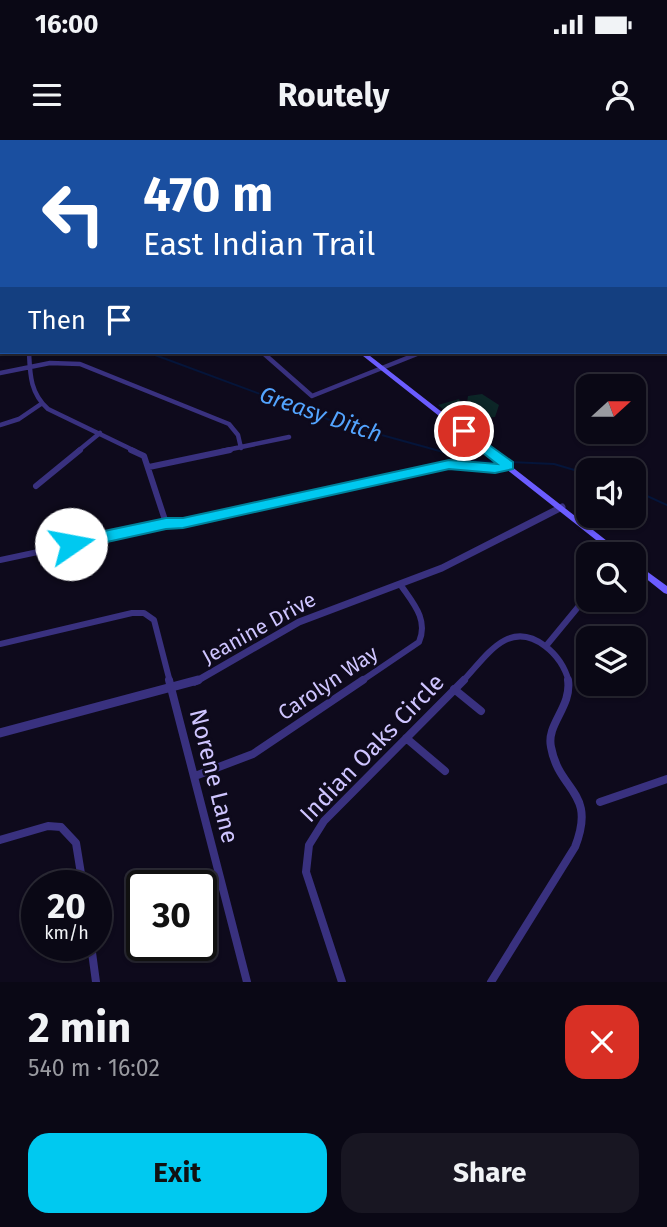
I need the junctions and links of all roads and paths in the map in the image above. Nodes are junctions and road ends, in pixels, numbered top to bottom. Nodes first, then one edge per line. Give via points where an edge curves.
1 (29, 354) edge
2 (264, 354) edge
3 (364, 354) edge
4 (417, 354) edge
5 (29, 368) junction
6 (382, 368) junction
7 (0, 373) edge
8 (41, 404) junction
9 (0, 425) edge
10 (100, 433) junction
11 (289, 438) dead end
12 (241, 448) junction
13 (508, 466) junction
14 (149, 467) junction
15 (36, 486) dead end
16 (562, 507) junction
17 (166, 523) junction
18 (604, 542) edge
19 (0, 560) edge
20 (646, 574) edge
21 (400, 584) junction
22 (667, 591) edge
23 (576, 610) edge
24 (0, 644) edge
25 (546, 646) junction
26 (172, 688) junction
27 (454, 689) junction
28 (481, 711) dead end
29 (0, 733) edge
30 (406, 738) junction
31 (445, 771) dead end
32 (195, 776) junction
33 (667, 779) edge
34 (600, 802) dead end
35 (0, 840) edge
36 (80, 870) edge
37 (93, 961) edge
38 (96, 982) edge
39 (247, 982) edge
40 (342, 982) edge
41 (491, 982) edge

1 - 5 street
2 - 6 street via 312,396
3 - 6 main road
4 - 6 street
5 - 7 street
5 - 8 street via 32,389
5 - 12 street via 63,362 91,367 229,424
6 - 13 main road
8 - 9 street
8 - 10 street
10 - 14 street via 140,452
10 - 15 street
11 - 12 street
12 - 14 street
13 - 16 main road
13 - 17 street via 449,465
14 - 17 street
16 - 18 main road
16 - 21 street, Jeanine Drive
17 - 19 street
20 - 22 main road
21 - 26 street, Jeanine Drive via 312,617 210,675
21 - 32 street, Carolyn Way via 423,621 419,642 253,754
23 - 25 street
24 - 26 street, Norene Lane via 140,612 148,614 154,620
25 - 27 street, Indian Oaks Circle via 523,635 507,637
25 - 41 street via 562,666 569,687 551,746 583,808 583,830
26 - 29 street, Jeanine Drive
26 - 32 street, Norene Lane
27 - 28 street
27 - 30 street, Indian Oaks Circle
30 - 31 street
30 - 40 street, Indian Oaks Circle via 324,821 306,854 306,872
32 - 39 street, Norene Lane
33 - 34 street
35 - 36 street via 48,826 61,827 76,843
37 - 38 street

